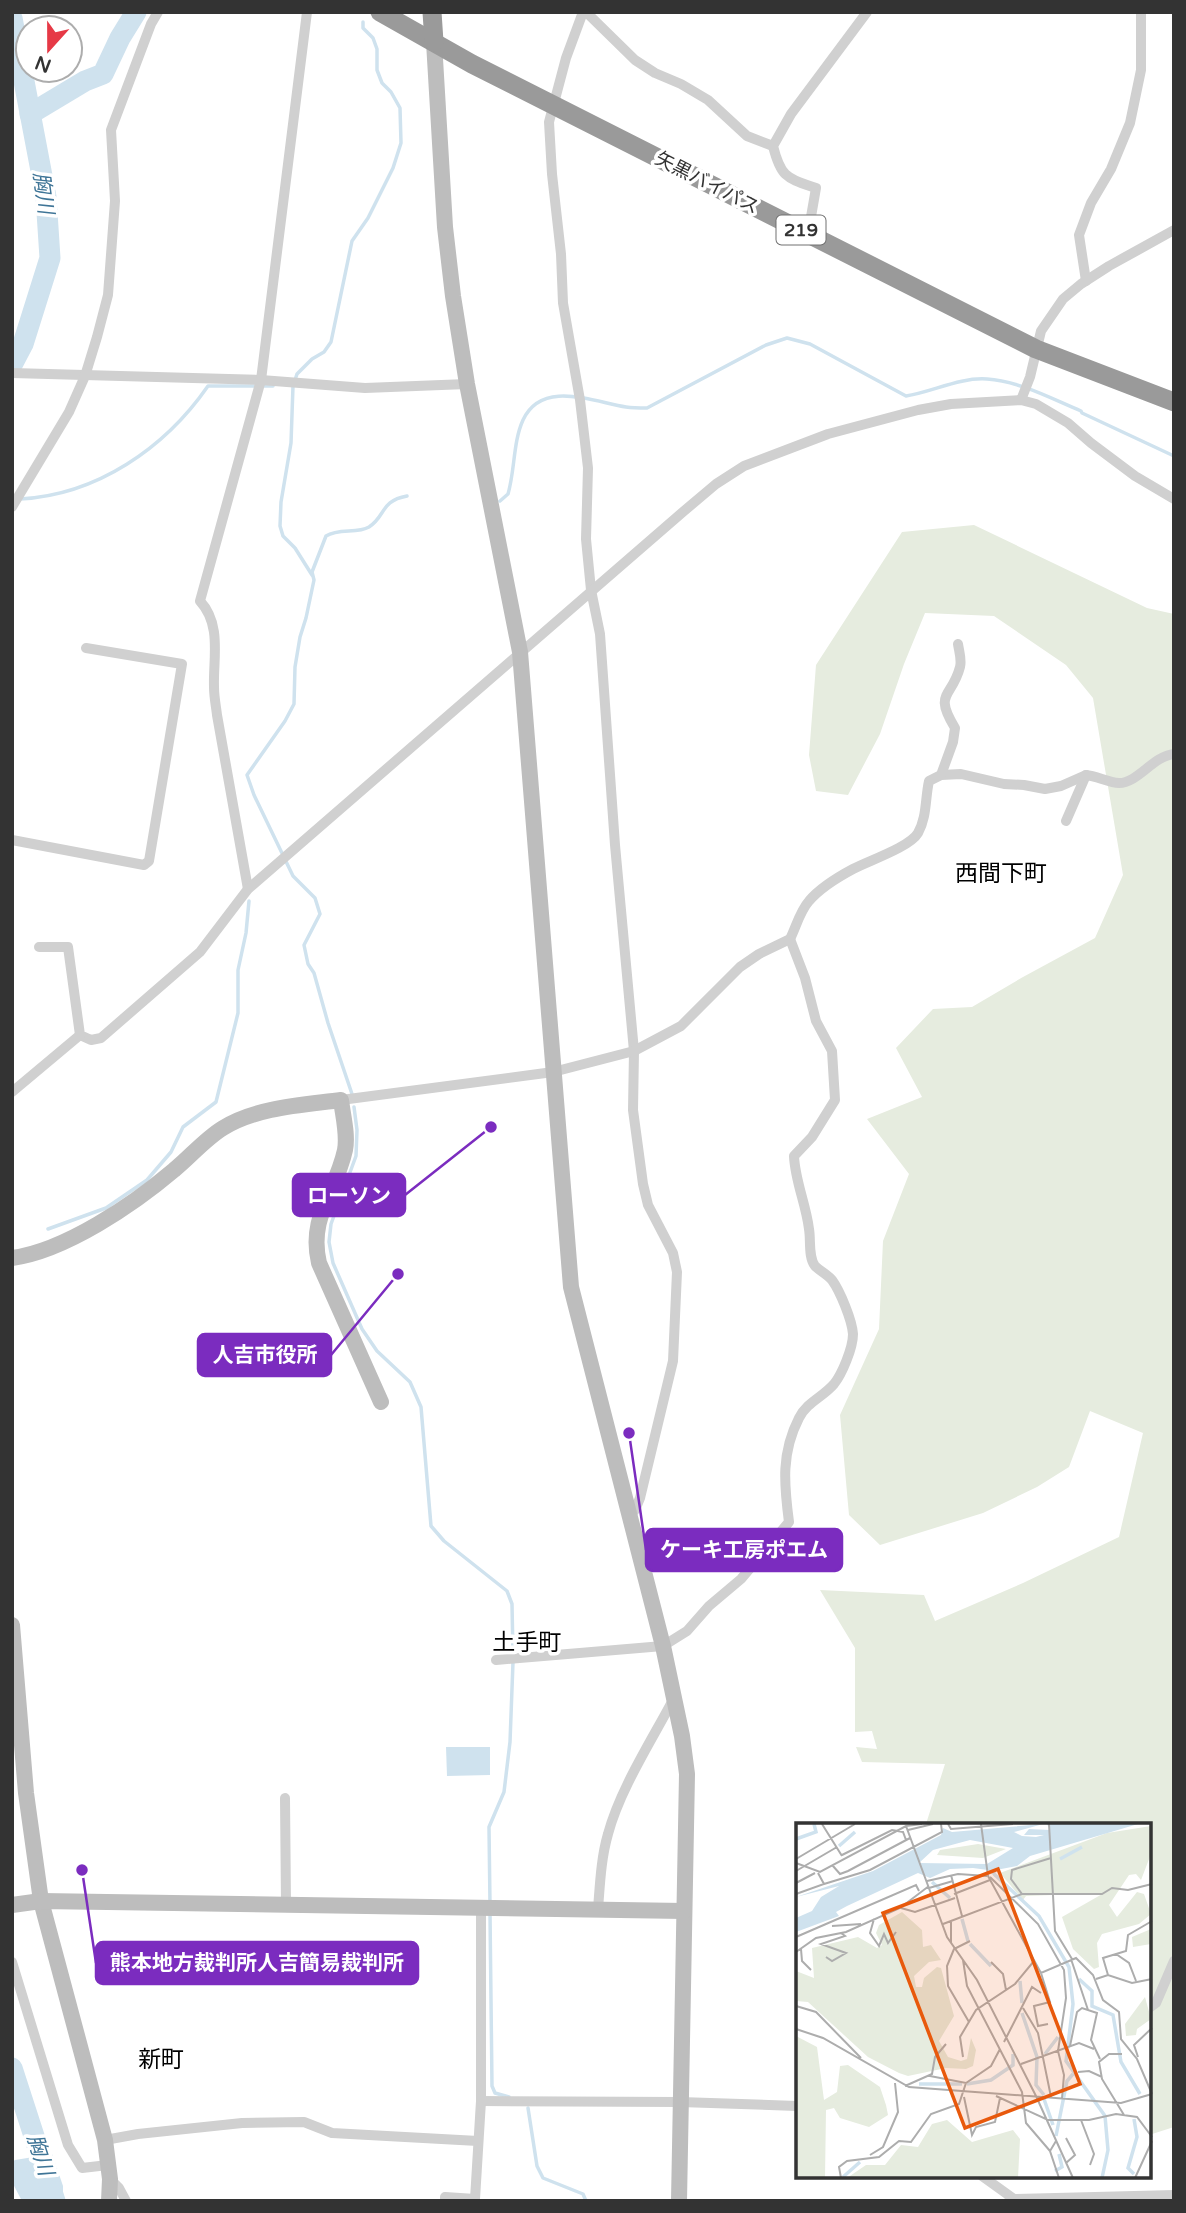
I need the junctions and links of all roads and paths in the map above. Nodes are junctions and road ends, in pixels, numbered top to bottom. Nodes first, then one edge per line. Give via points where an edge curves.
1 (158, 12) edge
2 (307, 12) edge
3 (380, 12) edge
4 (432, 12) edge
5 (584, 12) edge
6 (867, 12) edge
7 (1141, 12) edge
8 (435, 42) junction
9 (553, 105) junction
10 (773, 146) junction
11 (1174, 230) edge
12 (808, 234) junction
13 (1086, 281) junction
14 (1036, 349) junction
15 (12, 373) edge
16 (80, 376) junction
17 (261, 380) junction
18 (467, 384) junction
19 (1021, 400) junction
20 (1174, 402) edge
21 (1174, 499) edge
22 (12, 507) edge
23 (591, 590) junction
24 (958, 644) dead end
25 (86, 648) dead end
26 (520, 652) junction
27 (1174, 754) edge
28 (942, 775) junction
29 (1086, 775) junction
30 (1066, 821) dead end
31 (12, 840) edge
32 (248, 889) junction
33 (790, 939) junction
34 (39, 947) dead end
35 (80, 1035) junction
36 (634, 1051) junction
37 (553, 1072) junction
38 (12, 1092) edge
39 (341, 1100) junction
40 (12, 1258) edge
41 (381, 1402) dead end
42 (630, 1515) junction
43 (12, 1625) edge
44 (663, 1646) junction
45 (495, 1660) dead end
46 (675, 1698) junction
47 (285, 1798) dead end
48 (41, 1902) junction
49 (12, 1905) edge
50 (286, 1905) junction
51 (598, 1909) junction
52 (481, 1910) junction
53 (684, 1912) junction
54 (1174, 1961) edge
55 (12, 1962) edge
56 (1151, 2007) edge
57 (481, 2101) junction
58 (680, 2102) junction
59 (796, 2106) edge
60 (105, 2140) junction
61 (478, 2141) junction
62 (109, 2172) junction
63 (984, 2178) edge
64 (1174, 2195) edge
65 (1011, 2200) edge
66 (108, 2201) edge
67 (126, 2201) edge
68 (445, 2201) edge
69 (679, 2201) edge

1 - 16 street via 111,130 115,201 108,295
2 - 17 street
3 - 8 highway, 219
4 - 8 highway
5 - 9 street
5 - 10 street via 635,60 708,100 747,136
6 - 10 street via 791,114
7 - 13 street via 1141,70 1130,123 1079,235
8 - 9 highway, 矢黒バイパス / 219
8 - 18 street via 445,227
9 - 12 highway, 矢黒バイパス / 219
9 - 23 street via 549,122 563,303 588,468 586,539
10 - 12 street via 778,167 790,178 816,188
11 - 13 street
12 - 14 highway, 矢黒バイパス / 219
13 - 14 street via 1049,317
14 - 19 street
14 - 20 highway, 矢黒バイパス / 219
15 - 16 street
16 - 17 street
16 - 22 street via 63,422
17 - 18 street via 365,388
17 - 32 street via 200,601 213,624 217,715
18 - 26 street
19 - 21 street via 1068,423 1135,476
19 - 23 street via 918,410 828,434 744,466 716,484
23 - 26 street
23 - 36 street via 600,634
24 - 28 street via 961,665 944,710 955,728
25 - 31 street via 183,664 149,861 144,865
26 - 32 street
26 - 37 street
27 - 29 street via 1128,782
28 - 29 street via 961,774 1045,789
28 - 33 street via 929,781 927,808 917,835 821,890 808,901
29 - 30 street
32 - 35 street via 200,952 128,1015 101,1038
33 - 36 street via 740,967 681,1026
33 - 44 street via 816,1021 832,1051 835,1100 794,1156 794,1170 812,1258 839,1290 853,1333 850,1350 834,1384 800,1416 786,1449 789,1522 741,1579 687,1632
34 - 35 street via 68,947
35 - 38 street
36 - 37 street
36 - 42 street via 633,1110 643,1184 677,1272 673,1361 640,1498
37 - 39 street
37 - 42 street via 571,1287
39 - 40 street via 265,1112 222,1129 146,1194 114,1214 59,1244
39 - 41 street via 346,1149 318,1221 317,1251
42 - 44 street
43 - 48 street via 26,1793
44 - 45 street
44 - 46 street
46 - 51 street via 615,1810 602,1864
46 - 53 street via 687,1774
47 - 50 street
48 - 49 street
48 - 50 street
48 - 60 street
50 - 52 street
51 - 52 street
51 - 53 street
52 - 57 street
53 - 58 street
54 - 56 street
55 - 62 street via 68,2145 82,2168
57 - 58 street
57 - 61 street
58 - 59 street
58 - 69 street
60 - 61 street via 242,2123 304,2122 332,2133
60 - 62 street
61 - 68 street via 475,2199 445,2197
62 - 66 street
62 - 67 street
63 - 65 street
64 - 65 street

